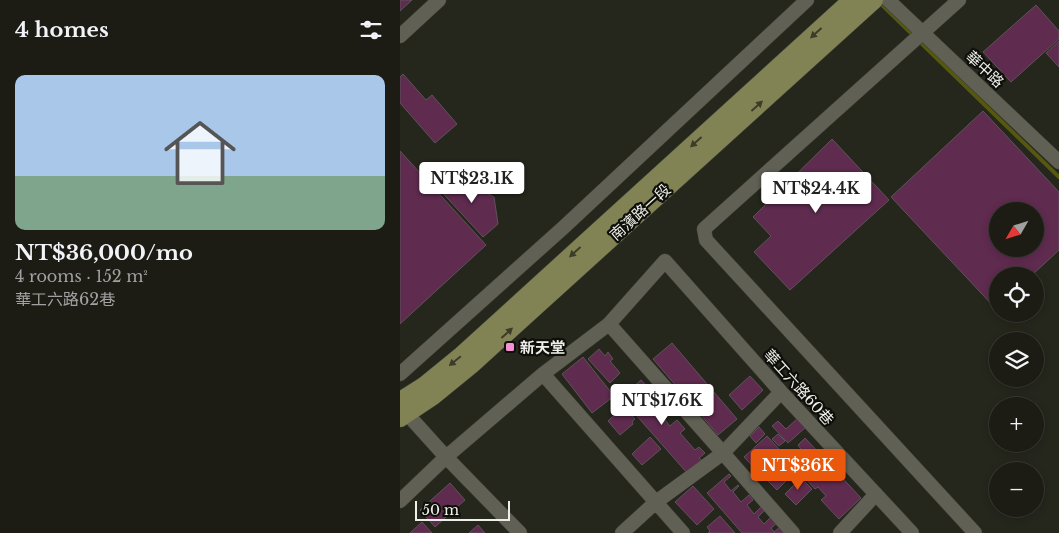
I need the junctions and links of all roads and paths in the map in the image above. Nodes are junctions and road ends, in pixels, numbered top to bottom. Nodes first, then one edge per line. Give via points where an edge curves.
1 (439, 0) edge
2 (807, 0) edge
3 (852, 0) edge
4 (874, 0) edge
5 (888, 0) edge
6 (958, 0) edge
7 (923, 33) junction
8 (400, 36) edge
9 (1059, 162) edge
10 (609, 324) junction
11 (400, 374) edge
12 (543, 374) junction
13 (781, 392) junction
14 (402, 410) edge
15 (724, 453) junction
16 (446, 457) junction
17 (876, 494) junction
18 (400, 501) edge
19 (656, 502) junction
20 (520, 533) edge
21 (622, 533) edge
22 (683, 533) edge
23 (793, 533) edge
24 (840, 533) edge
25 (912, 533) edge
26 (975, 533) edge

1 - 8 street
2 - 11 street via 564,227
3 -> 14 main road, 南濱路一段 via 424,386
14 -> 4 main road, 南濱路一段 via 433,396 471,365
5 - 7 street, 華中路
6 - 7 street
7 - 9 street, 華中路
7 - 26 street via 704,229 706,240
10 - 12 street
10 - 13 street, 華工六路60巷 via 665,261
10 - 15 street
12 - 16 street
12 - 19 street
13 - 15 street
13 - 17 street, 華工六路60巷
14 - 16 street
15 - 19 street
15 - 23 street
16 - 18 street
16 - 20 street
17 - 24 street
17 - 25 street, 華工六路60巷
19 - 21 street
19 - 22 street

